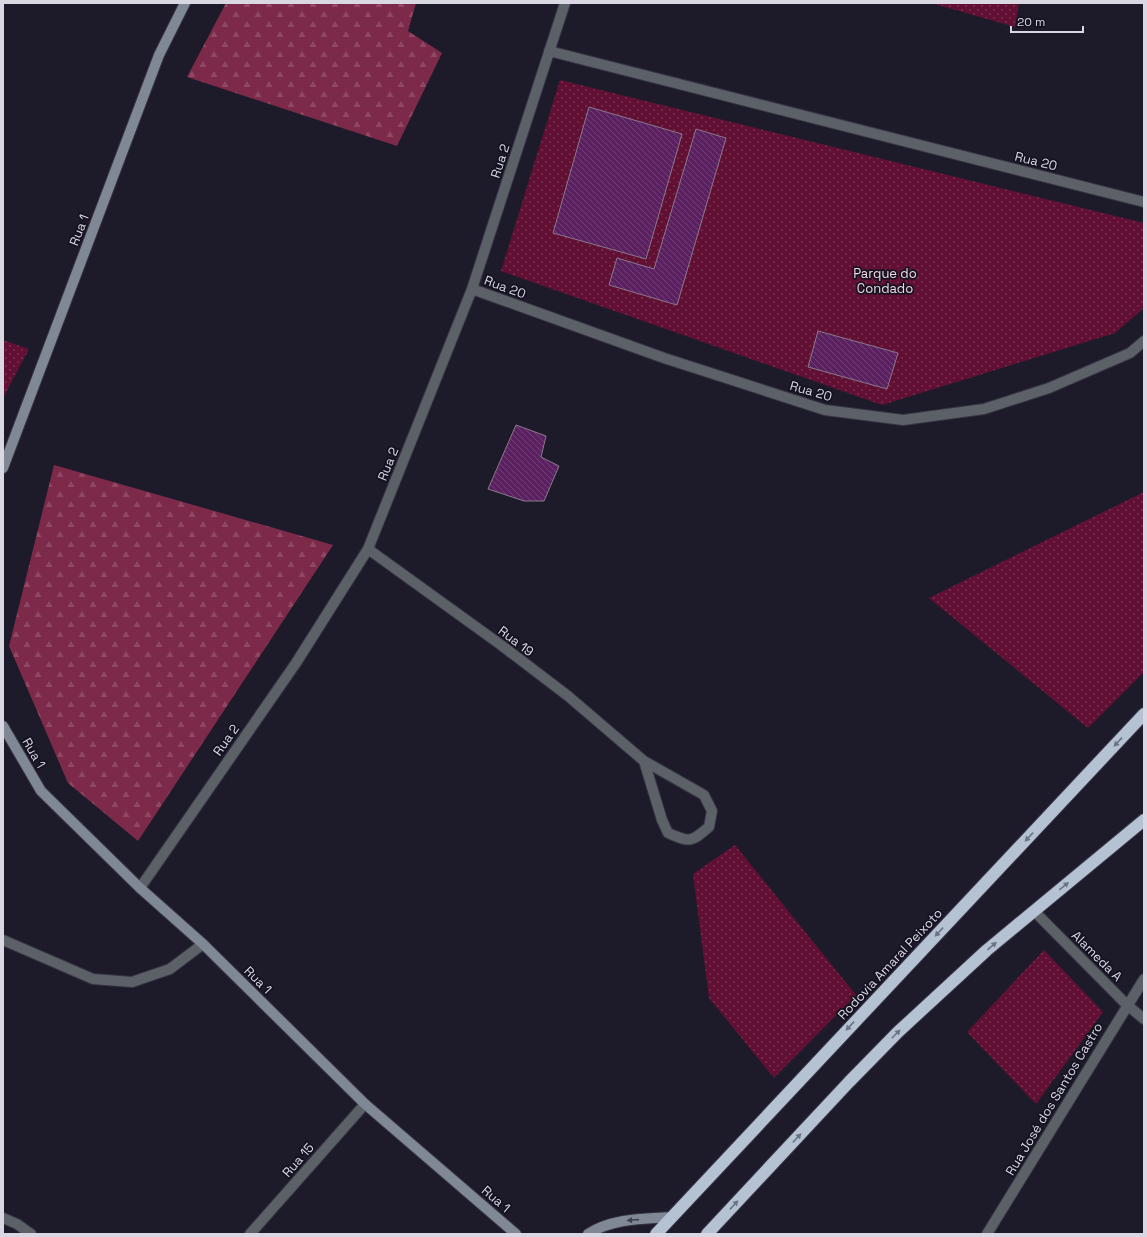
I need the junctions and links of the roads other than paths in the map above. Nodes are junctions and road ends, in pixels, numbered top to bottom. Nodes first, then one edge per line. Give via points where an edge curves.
1 (185, 3) edge
2 (565, 3) edge
3 (549, 51) junction
4 (1144, 202) edge
5 (472, 288) junction
6 (1144, 341) edge
7 (3, 468) edge
8 (368, 549) junction
9 (1144, 714) edge
10 (3, 726) edge
11 (644, 761) junction
12 (1144, 820) edge
13 (140, 888) junction
14 (1034, 911) junction
15 (3, 940) edge
16 (203, 944) junction
17 (1144, 979) edge
18 (1127, 1004) junction
19 (1144, 1019) edge
20 (365, 1104) junction
21 (3, 1218) edge
22 (672, 1218) junction
23 (31, 1234) edge
24 (250, 1234) edge
25 (516, 1234) edge
26 (588, 1234) edge
27 (656, 1234) edge
28 (708, 1234) edge
29 (987, 1234) edge

1 - 7 street, Rua 1 via 156,63
2 - 3 street, Rua 2
3 - 4 street, Rua 20
3 - 5 street, Rua 2
5 - 6 street, Rua 20 via 664,358 825,410 903,420 984,409 1049,388 1130,353
5 - 8 street, Rua 2
8 - 11 street, Rua 19 via 568,696
8 - 13 street, Rua 2 via 296,663
9 -> 22 highway, Rodovia Amaral Peixoto
10 - 13 street, Rua 1 via 41,791
11 - 11 street, Rua 19 via 704,795 712,811 709,827 695,839 684,840 668,834
14 -> 12 highway
13 - 16 street, Rua 1
14 - 18 street, Alameda A
28 -> 14 highway via 898,1032 952,981
15 - 16 street via 93,979 132,982 170,969
16 - 20 street, Rua 1
17 - 18 street, Rua José dos Santos Castro
18 - 19 street, Alameda A
18 - 29 street, Rua José dos Santos Castro
20 - 24 street, Rua 15
20 - 25 street, Rua 1
21 - 23 street
22 -> 26 street via 615,1222
22 - 27 highway, Rodovia Amaral Peixoto

